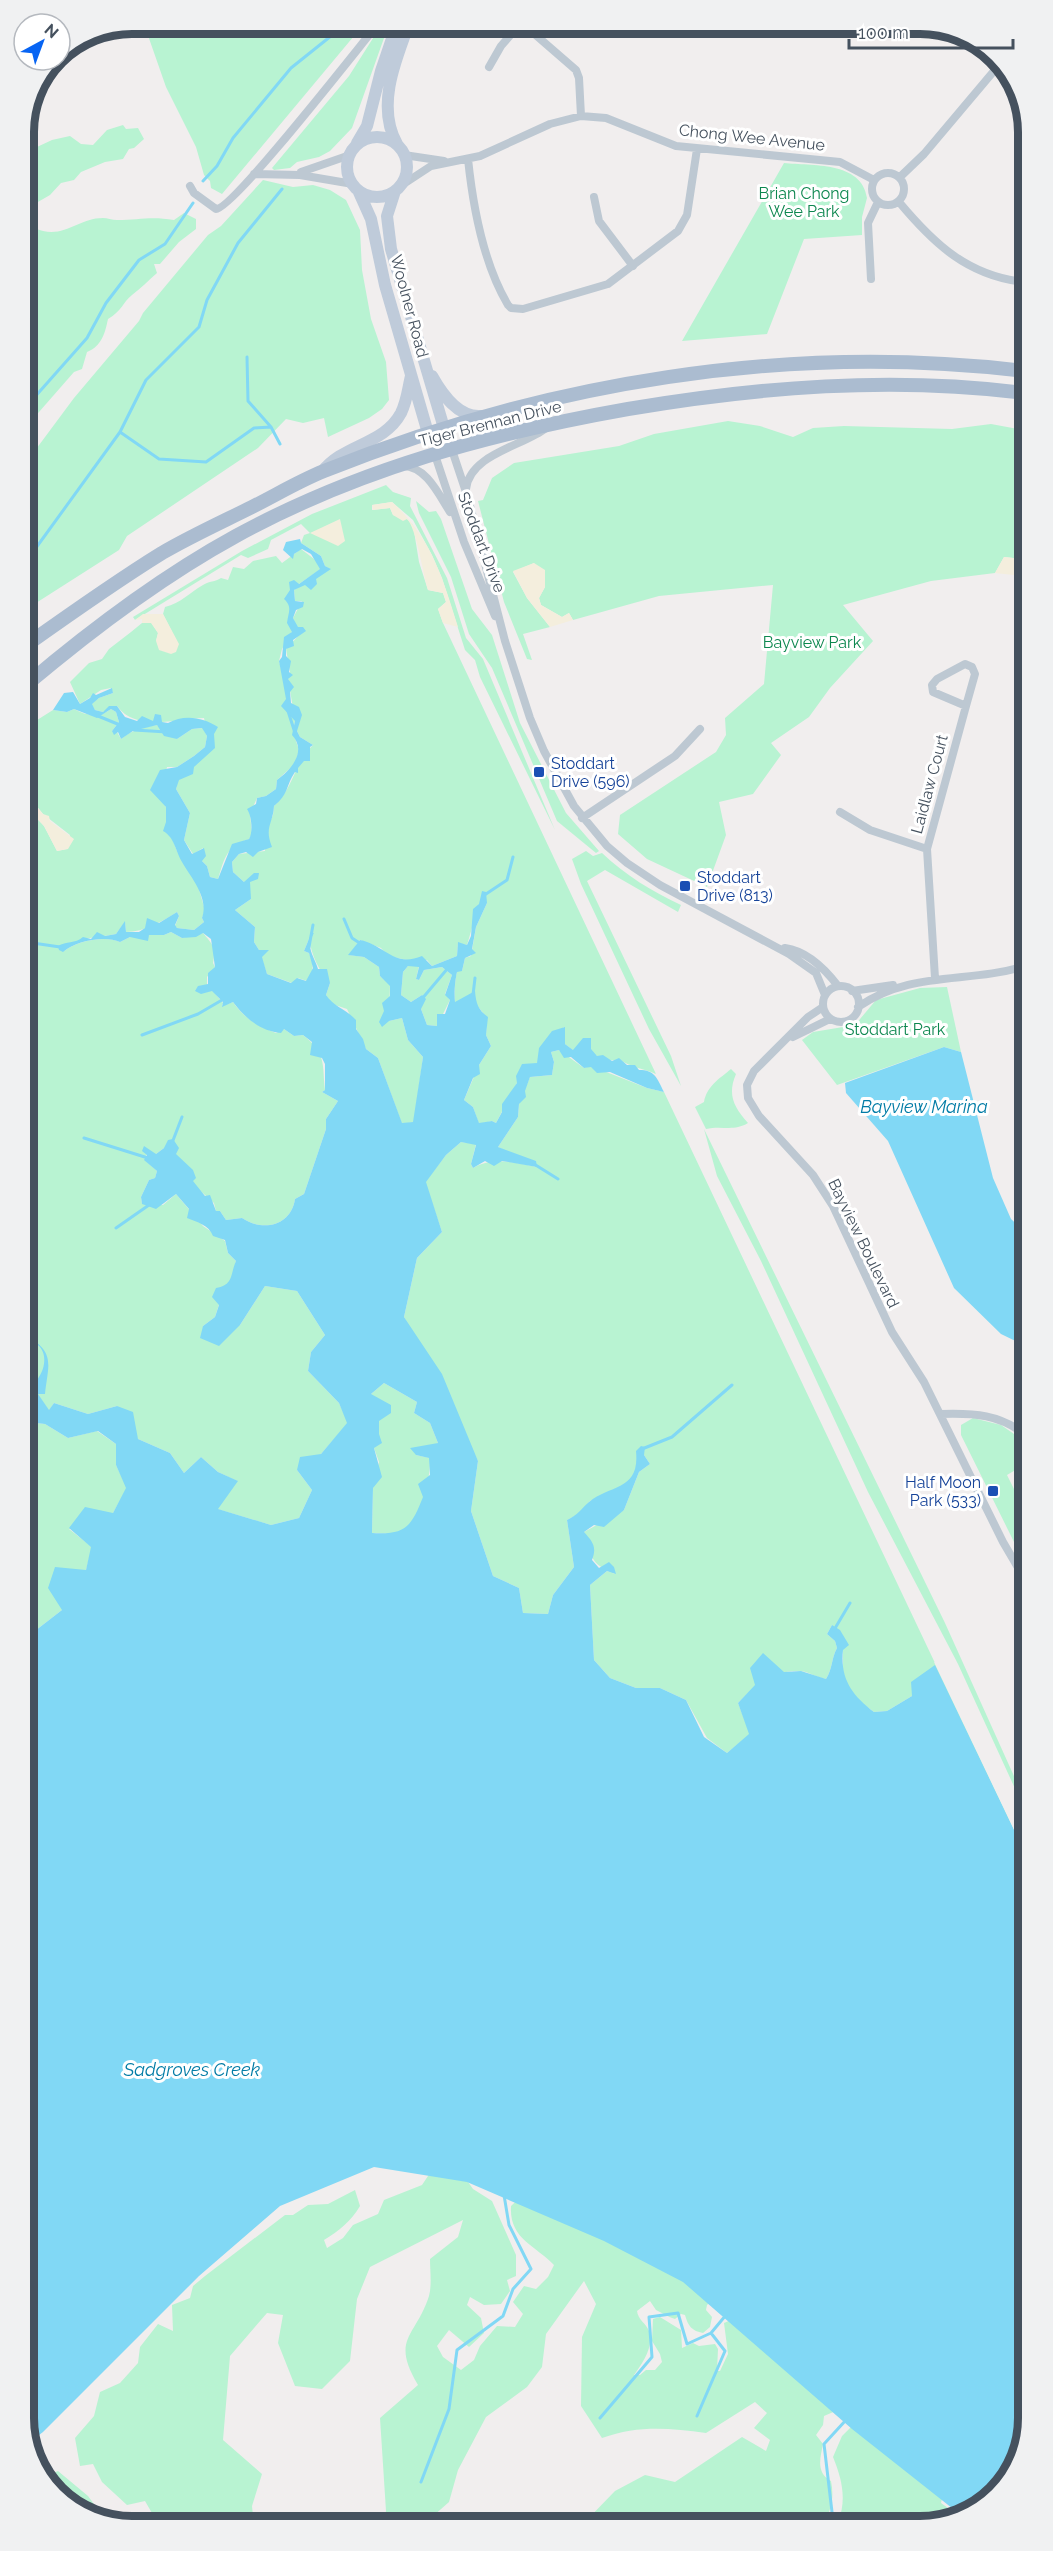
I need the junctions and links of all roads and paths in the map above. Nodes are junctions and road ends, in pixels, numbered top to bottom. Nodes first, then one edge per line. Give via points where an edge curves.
1 (369, 34) edge
2 (393, 34) edge
3 (405, 34) edge
4 (512, 34) edge
5 (534, 35) edge
6 (489, 67) dead end
7 (995, 70) edge
8 (581, 116) junction
9 (697, 149) junction
10 (352, 151) junction
11 (402, 151) junction
12 (468, 159) junction
13 (456, 161) junction
14 (254, 174) junction
15 (286, 174) junction
16 (900, 177) junction
17 (874, 180) junction
18 (190, 186) dead end
19 (355, 187) junction
20 (397, 189) junction
21 (594, 197) dead end
22 (878, 202) junction
23 (899, 202) junction
24 (633, 266) junction
25 (871, 279) dead end
26 (1018, 281) edge
27 (423, 363) junction
28 (1018, 371) edge
29 (412, 375) junction
30 (1018, 392) edge
31 (484, 416) junction
32 (554, 422) junction
33 (444, 428) junction
34 (428, 433) junction
35 (451, 447) junction
36 (434, 452) junction
37 (389, 469) junction
38 (322, 472) junction
39 (468, 498) junction
40 (457, 525) junction
41 (35, 640) edge
42 (505, 641) junction
43 (35, 678) edge
44 (966, 706) junction
45 (700, 729) dead end
46 (840, 812) dead end
47 (582, 818) junction
48 (927, 849) junction
49 (775, 947) junction
50 (1018, 968) edge
51 (935, 978) junction
52 (905, 985) junction
53 (838, 986) junction
54 (852, 991) junction
55 (825, 995) junction
56 (823, 1007) junction
57 (858, 1007) junction
58 (830, 1019) junction
59 (787, 1040) junction
60 (941, 1414) junction
61 (1018, 1430) edge
62 (1018, 1563) edge

1 - 14 street
2 - 10 main road via 367,126
3 - 11 main road via 388,102 389,126
4 - 6 street
5 - 8 street via 576,70
7 - 16 street
8 - 9 street, Chong Wee Avenue via 606,118 676,146
8 - 12 street, Chong Wee Avenue via 550,124 495,151
9 - 17 street, Chong Wee Avenue via 836,161
9 - 24 street via 685,222
10 - 11 main road via 361,141 375,137 388,139
10 - 15 street via 315,169
10 - 19 main road via 347,166
11 - 13 street, Chong Wee Avenue
11 - 20 main road via 407,169
12 - 13 street, Chong Wee Avenue
12 - 24 street via 475,213 504,298 512,308 523,309 599,288
13 - 20 street, Chong Wee Avenue via 426,168
14 - 15 street
14 - 18 street via 225,205 216,209
15 - 19 street via 321,177
16 - 17 street via 886,173
16 - 23 street via 904,188
17 - 22 street via 872,191
19 - 20 main road via 376,197
19 - 29 main road, Woolner Road via 369,216
20 - 27 main road, Woolner Road via 387,216 388,236
21 - 24 street via 599,221
22 - 23 street via 891,206
22 - 25 street via 868,223
23 - 26 street via 931,236 968,266 989,276
27 - 31 main road via 455,407 470,416
27 - 33 main road, Woolner Road
28 - 31 main road, Tiger Brennan Drive via 880,362 764,367 561,396
29 - 34 main road, Woolner Road
29 - 38 main road via 405,404 395,422 372,440 338,456
30 - 32 main road, Tiger Brennan Drive via 941,386 799,387 672,402
31 - 33 main road, Tiger Brennan Drive
32 - 35 main road, Tiger Brennan Drive
32 - 39 street via 477,469 467,483
33 - 34 main road, Tiger Brennan Drive
33 - 35 main road
34 - 36 main road
34 - 38 main road, Tiger Brennan Drive
35 - 36 main road, Tiger Brennan Drive
35 - 39 street, Stoddart Drive
36 - 37 main road, Tiger Brennan Drive
36 - 40 street, Stoddart Drive
37 - 40 street via 408,466 417,470
37 - 43 main road, Tiger Brennan Drive via 237,536 133,602
38 - 41 main road, Tiger Brennan Drive via 164,552
39 - 42 street, Stoddart Drive
40 - 42 street, Stoddart Drive
42 - 47 street, Stoddart Drive via 544,751
44 - 44 street, Laidlaw Court via 975,674 965,664 932,685 933,692 940,697
44 - 48 street, Laidlaw Court
45 - 47 street via 675,756
46 - 48 street via 870,830
47 - 49 street, Stoddart Drive via 607,846 642,874
48 - 51 street, Laidlaw Court
49 - 53 street, Stoddart Drive via 792,949 819,964
49 - 55 street, Stoddart Drive via 816,973
50 - 51 street
51 - 52 street
52 - 54 street
52 - 57 street via 888,989
53 - 54 street
53 - 55 street
54 - 57 street
55 - 56 street
56 - 58 street
56 - 59 street, Bayview Boulevard
57 - 58 street via 844,1022
58 - 59 street, Bayview Boulevard
59 - 60 street, Bayview Boulevard via 750,1076 747,1091 751,1104 823,1190 891,1332
60 - 61 street via 986,1415
60 - 62 street, Bayview Boulevard

